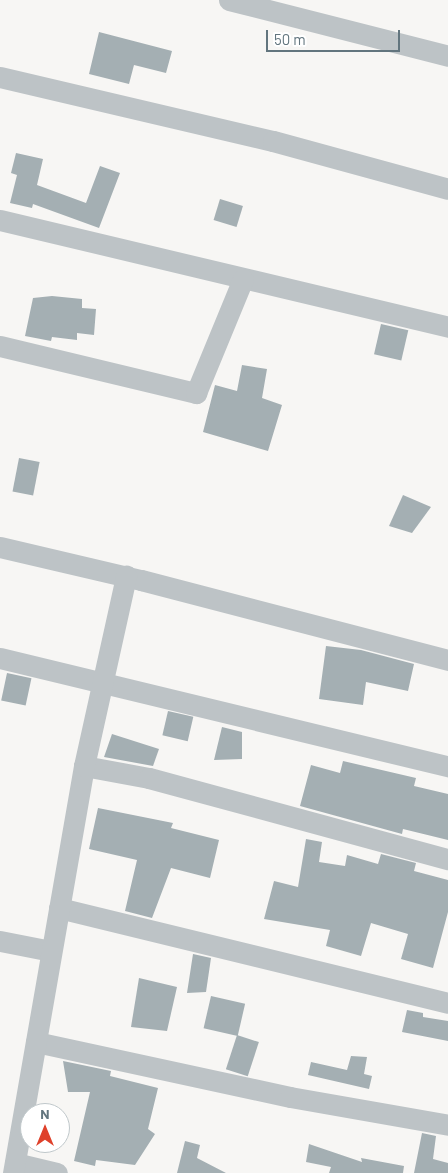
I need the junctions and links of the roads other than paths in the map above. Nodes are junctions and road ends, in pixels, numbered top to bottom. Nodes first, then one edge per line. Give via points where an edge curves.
1 (229, 0) edge
2 (448, 56) edge
3 (0, 77) edge
4 (448, 189) edge
5 (0, 220) edge
6 (243, 280) junction
7 (448, 326) edge
8 (0, 346) edge
9 (0, 547) edge
10 (126, 576) junction
11 (0, 658) edge
12 (448, 660) edge
13 (103, 685) junction
14 (84, 766) junction
15 (448, 766) edge
16 (448, 859) edge
17 (59, 908) junction
18 (0, 941) edge
19 (51, 951) junction
20 (448, 1003) edge
21 (36, 1042) junction
22 (448, 1125) edge
23 (14, 1168) edge
24 (57, 1173) edge

1 - 2 street
3 - 4 street via 273,141
5 - 6 street
6 - 7 street
6 - 8 street via 196,393
9 - 10 street
10 - 12 street
10 - 13 street
11 - 13 street
13 - 14 street
13 - 15 street
14 - 16 street via 149,778
14 - 17 street
17 - 19 street
17 - 20 street
18 - 19 street
19 - 21 street
21 - 22 street via 290,1097
21 - 23 street
23 - 24 street

